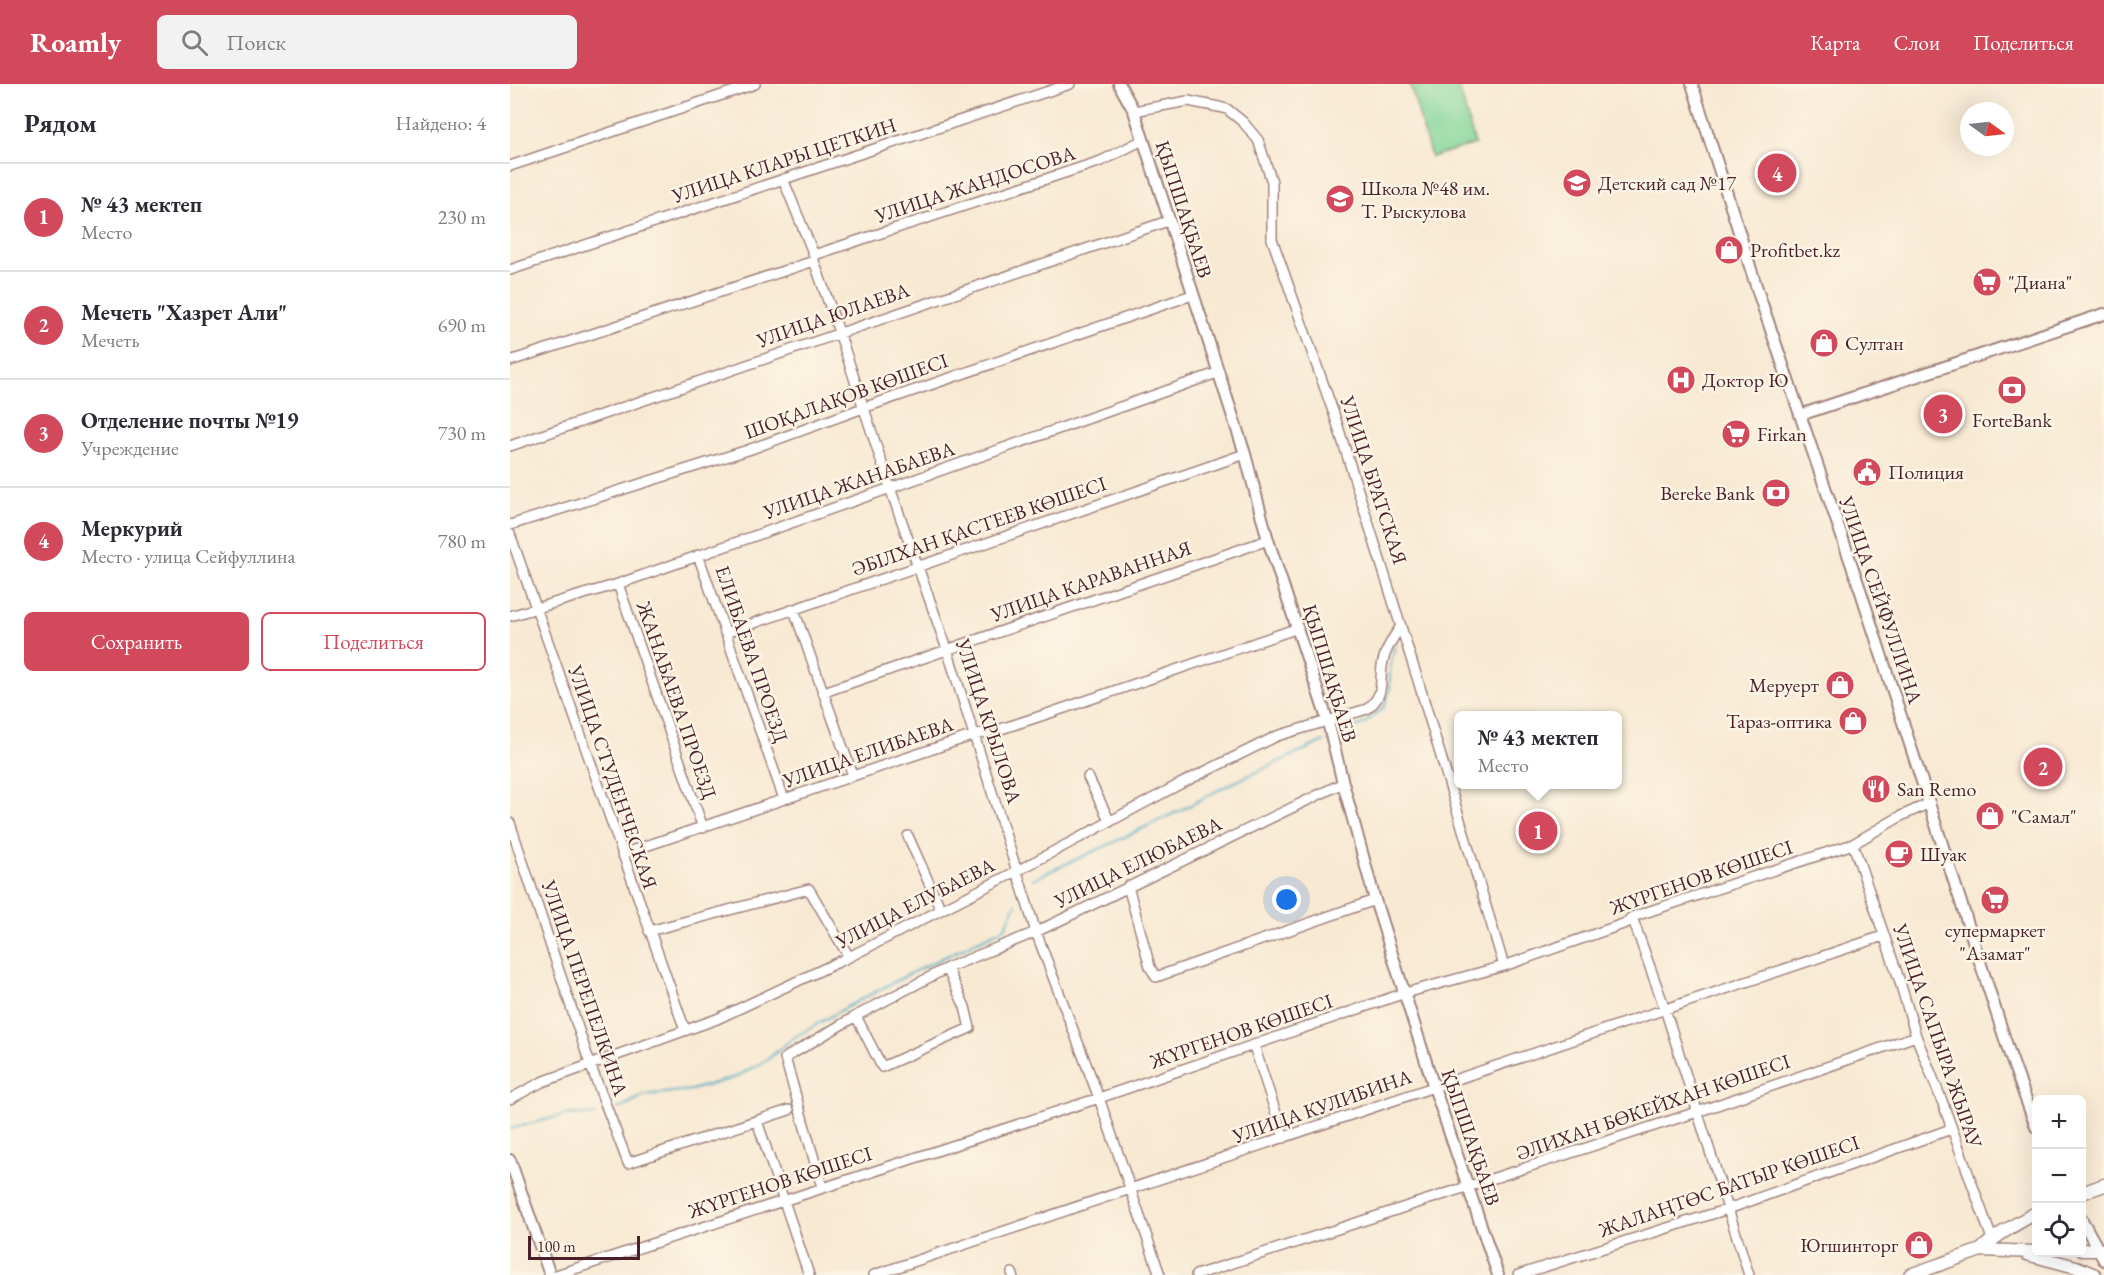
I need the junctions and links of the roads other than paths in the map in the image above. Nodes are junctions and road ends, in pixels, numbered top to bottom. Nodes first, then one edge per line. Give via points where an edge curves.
1 (755, 84) edge
2 (1070, 84) edge
3 (1119, 84) edge
4 (1692, 84) edge
5 (1134, 111) junction
6 (1143, 140) junction
7 (510, 166) edge
8 (783, 179) junction
9 (1168, 221) junction
10 (814, 258) junction
11 (510, 270) edge
12 (1192, 295) junction
13 (2104, 314) edge
14 (839, 332) junction
15 (510, 361) edge
16 (1217, 373) junction
17 (863, 408) junction
18 (1800, 415) junction
19 (510, 446) edge
20 (1245, 454) junction
21 (890, 488) junction
22 (510, 525) edge
23 (510, 534) edge
24 (1268, 540) junction
25 (698, 555) junction
26 (919, 566) junction
27 (618, 584) junction
28 (535, 608) junction
29 (794, 610) junction
30 (510, 616) edge
31 (1401, 626) junction
32 (1298, 628) junction
33 (725, 633) junction
34 (947, 649) junction
35 (824, 692) junction
36 (1329, 722) junction
37 (974, 735) junction
38 (853, 776) junction
39 (1088, 777) dead end
40 (1343, 783) junction
41 (784, 799) junction
42 (1930, 803) junction
43 (1110, 822) junction
44 (510, 823) edge
45 (703, 828) junction
46 (908, 836) dead end
47 (1853, 844) junction
48 (622, 854) junction
49 (1017, 871) junction
50 (1128, 886) junction
51 (1375, 900) junction
52 (941, 910) junction
53 (1632, 917) junction
54 (649, 932) junction
55 (1036, 932) junction
56 (1883, 936) junction
57 (849, 957) junction
58 (1504, 966) junction
59 (947, 968) junction
60 (1405, 993) junction
61 (1665, 1009) junction
62 (856, 1016) junction
63 (685, 1030) junction
64 (1916, 1036) junction
65 (1254, 1046) junction
66 (590, 1064) junction
67 (1434, 1087) junction
68 (1099, 1098) junction
69 (510, 1099) edge
70 (789, 1110) dead end
71 (1697, 1112) junction
72 (2032, 1114) edge
73 (757, 1121) junction
74 (1951, 1129) junction
75 (1284, 1138) junction
76 (510, 1160) edge
77 (2104, 1185) edge
78 (822, 1187) junction
79 (1468, 1188) junction
80 (1130, 1190) junction
81 (2086, 1192) edge
82 (785, 1199) junction
83 (1728, 1209) junction
84 (2032, 1216) edge
85 (2086, 1227) edge
86 (1992, 1239) junction
87 (1982, 1250) junction
88 (2086, 1251) edge
89 (2032, 1252) edge
90 (2020, 1253) junction
91 (2102, 1253) edge
92 (550, 1275) edge
93 (556, 1275) edge
94 (809, 1275) edge
95 (874, 1275) edge
96 (1160, 1275) edge
97 (1196, 1275) edge
98 (1498, 1275) edge
99 (1518, 1275) edge
100 (1749, 1275) edge
101 (1910, 1275) edge
102 (2095, 1275) edge

1 - 7 street
2 - 8 street, УЛИЦА КЛАРЫ ЦЕТКИН
3 - 5 street, ҚЫПШАҚБАЕВ
4 - 18 street, УЛИЦА СЕЙФУЛЛИНА
5 - 6 street, ҚЫПШАҚБАЕВ
5 - 31 street, УЛИЦА БРАТСКАЯ via 1188,101 1219,107 1243,122 1258,140 1272,182 1272,239 1335,417
6 - 9 street, ҚЫПШАҚБАЕВ
6 - 10 street, УЛИЦА ЖАНДОСОВА via 1101,161
8 - 10 street, УЛИЦА КРЫЛОВА
8 - 11 street, УЛИЦА КЛАРЫ ЦЕТКИН
9 - 12 street, ҚЫПШАҚБАЕВ
9 - 14 street, УЛИЦА ЮЛАЕВА
10 - 14 street, УЛИЦА КРЫЛОВА
10 - 15 street, УЛИЦА ЖАНДОСОВА
12 - 16 street, ҚЫПШАҚБАЕВ
12 - 17 street, ШОҚАЛАҚОВ КӨШЕСІ
13 - 18 street
14 - 17 street, УЛИЦА КРЫЛОВА
14 - 19 street, УЛИЦА ЮЛАЕВА
16 - 20 street, ҚЫПШАҚБАЕВ
16 - 21 street, УЛИЦА ЖАНАБАЕВА
17 - 21 street, УЛИЦА КРЫЛОВА
17 - 22 street, ШОҚАЛАҚОВ КӨШЕСІ via 748,450
18 - 42 street, УЛИЦА СЕЙФУЛЛИНА
20 - 24 street, ҚЫПШАҚБАЕВ
20 - 26 street, ӘБІЛХАН ҚАСТЕЕВ КӨШЕСІ
21 - 25 street, УЛИЦА ЖАНАБАЕВА
21 - 26 street, УЛИЦА КРЫЛОВА
23 - 28 street, УЛИЦА СТУДЕНЧЕСКАЯ
24 - 32 street, ҚЫПШАҚБАЕВ
24 - 34 street, УЛИЦА КАРАВАННАЯ
25 - 27 street, УЛИЦА ЖАНАБАЕВА
25 - 33 street, ЕЛИБАЕВА ПРОЕЗД
26 - 29 street, ӘБІЛХАН ҚАСТЕЕВ КӨШЕСІ
26 - 34 street, УЛИЦА КРЫЛОВА
27 - 28 street, УЛИЦА ЖАНАБАЕВА
27 - 45 street, ЖАНАБАЕВА ПРОЕЗД
28 - 30 street, УЛИЦА ЖАНАБАЕВА
28 - 48 street, УЛИЦА СТУДЕНЧЕСКАЯ
29 - 33 street, ӘБІЛХАН ҚАСТЕЕВ КӨШЕСІ
29 - 35 street
31 - 36 street, УЛИЦА ЕЛУБАЕВА via 1383,661 1377,701 1367,709
31 - 58 street, УЛИЦА БРАТСКАЯ
32 - 36 street, ҚЫПШАҚБАЕВ
32 - 37 street, УЛИЦА ЕЛИБАЕВА
33 - 41 street, ЕЛИБАЕВА ПРОЕЗД
34 - 35 street, УЛИЦА КАРАВАННАЯ
34 - 37 street, УЛИЦА КРЫЛОВА
35 - 38 street
36 - 40 street, ҚЫПШАҚБАЕВ
36 - 43 street, УЛИЦА ЕЛУБАЕВА via 1277,736
37 - 38 street, УЛИЦА ЕЛИБАЕВА
37 - 49 street, УЛИЦА КРЫЛОВА
38 - 41 street, УЛИЦА ЕЛИБАЕВА
39 - 43 street
40 - 50 street, УЛИЦА ЕЛЮБАЕВА
40 - 51 street, ҚЫПШАҚБАЕВ
41 - 45 street, УЛИЦА ЕЛИБАЕВА
42 - 47 street, ЖҮРГЕНОВ КӨШЕСІ
42 - 72 street, УЛИЦА СЕЙФУЛЛИНА
43 - 49 street, УЛИЦА ЕЛУБАЕВА
44 - 66 street, УЛИЦА ПЕРЕПЕЛКИНА
45 - 48 street, УЛИЦА ЕЛИБАЕВА
46 - 52 street
47 - 53 street, ЖҮРГЕНОВ КӨШЕСІ
47 - 56 street, УЛИЦА САПЫРА ЖЫРАУ
48 - 54 street, УЛИЦА СТУДЕНЧЕСКАЯ
49 - 52 street, УЛИЦА ЕЛУБАЕВА
49 - 55 street, УЛИЦА КРЫЛОВА
50 - 51 street via 1156,977
50 - 55 street, УЛИЦА ЕЛЮБАЕВА
51 - 60 street, ҚЫПШАҚБАЕВ
52 - 57 street, УЛИЦА ЕЛУБАЕВА
53 - 58 street, ЖҮРГЕНОВ КӨШЕСІ via 1626,923
53 - 61 street
54 - 57 street via 809,890
54 - 63 street, УЛИЦА СТУДЕНЧЕСКАЯ
55 - 59 street, УЛИЦА ЕЛЮБАЕВА
55 - 68 street, УЛИЦА КРЫЛОВА
56 - 61 street, УЛИЦА КУЛИБИНА
56 - 64 street, УЛИЦА САПЫРА ЖЫРАУ
57 - 63 street, УЛИЦА ЕЛУБАЕВА
58 - 60 street, ЖҮРГЕНОВ КӨШЕСІ
59 - 62 street, УЛИЦА ЕЛЮБАЕВА
59 - 62 street via 970,1028 882,1067
60 - 65 street, ЖҮРГЕНОВ КӨШЕСІ
60 - 67 street, ҚЫПШАҚБАЕВ
61 - 67 street, УЛИЦА КУЛИБИНА
61 - 71 street
62 - 78 street, УЛИЦА ЕЛЮБАЕВА via 785,1058
63 - 66 street, УЛИЦА ЕЛУБАЕВА
64 - 71 street, ӘЛИХАН БӨКЕЙХАН КӨШЕСІ
64 - 74 street, УЛИЦА САПЫРА ЖЫРАУ
65 - 68 street, ЖҮРГЕНОВ КӨШЕСІ
65 - 75 street
66 - 69 street, УЛИЦА ЕЛУБАЕВА
66 - 73 street, УЛИЦА ПЕРЕПЕЛКИНА via 628,1163
67 - 75 street, УЛИЦА КУЛИБИНА
67 - 79 street, ҚЫПШАҚБАЕВ
68 - 78 street, ЖҮРГЕНОВ КӨШЕСІ
68 - 80 street, УЛИЦА КРЫЛОВА
70 - 73 street
71 - 79 street, ӘЛИХАН БӨКЕЙХАН КӨШЕСІ
71 - 83 street
73 - 82 street
74 - 83 street, ЖАЛАҢТӨС БАТЫР КӨШЕСІ
74 - 86 street, УЛИЦА САПЫРА ЖЫРАУ
75 - 80 street, УЛИЦА КУЛИБИНА
76 - 92 street
77 - 81 main road
78 - 82 street, ЖҮРГЕНОВ КӨШЕСІ
79 - 97 street, ӘЛИХАН БӨКЕЙХАН КӨШЕСІ
79 - 98 street, ҚЫПШАҚБАЕВ
80 - 95 street, УЛИЦА КУЛИБИНА
80 - 96 street, УЛИЦА КРЫЛОВА
82 - 93 street, ЖҮРГЕНОВ КӨШЕСІ
82 - 94 street
83 - 99 street, ЖАЛАҢТӨС БАТЫР КӨШЕСІ
83 - 100 street
84 - 86 main road
85 - 91 street
86 - 87 main road
87 - 90 main road
87 - 101 main road
88 - 91 main road
89 - 90 main road
90 - 102 main road

